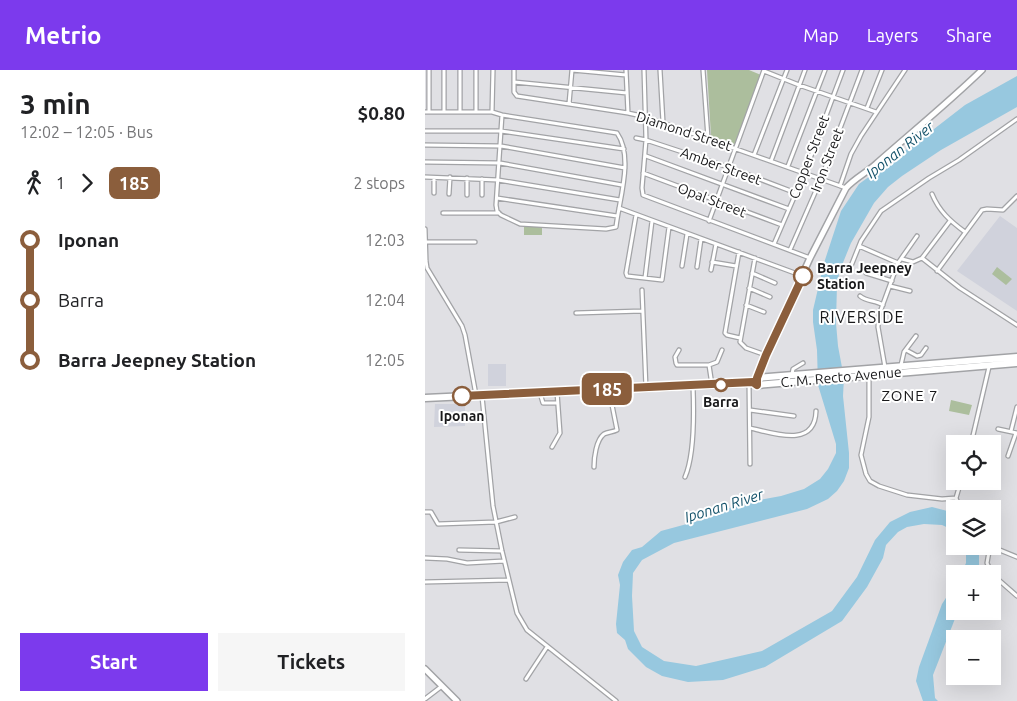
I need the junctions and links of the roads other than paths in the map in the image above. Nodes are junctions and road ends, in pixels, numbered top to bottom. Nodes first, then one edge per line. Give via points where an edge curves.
1 (429, 70) edge
2 (444, 70) edge
3 (460, 70) edge
4 (476, 70) edge
5 (493, 70) edge
6 (514, 70) edge
7 (572, 70) edge
8 (626, 70) edge
9 (644, 70) edge
10 (660, 70) edge
11 (703, 70) edge
12 (763, 70) edge
13 (787, 70) edge
14 (805, 70) edge
15 (825, 70) edge
16 (843, 70) edge
17 (862, 70) edge
18 (881, 70) edge
19 (905, 70) edge
20 (982, 70) edge
21 (626, 75) junction
22 (783, 79) junction
23 (514, 82) junction
24 (799, 85) junction
25 (571, 88) junction
26 (817, 92) junction
27 (627, 93) junction
28 (831, 96) junction
29 (849, 103) junction
30 (569, 104) junction
31 (867, 108) junction
32 (445, 111) junction
33 (460, 111) junction
34 (476, 111) junction
35 (427, 112) edge
36 (492, 112) junction
37 (876, 112) junction
38 (628, 113) junction
39 (502, 115) junction
40 (646, 117) junction
41 (1017, 119) edge
42 (663, 122) junction
43 (425, 131) edge
44 (501, 131) junction
45 (636, 138) dead end
46 (707, 138) junction
47 (646, 140) junction
48 (425, 145) edge
49 (501, 146) junction
50 (735, 148) junction
51 (624, 149) junction
52 (754, 155) junction
53 (645, 156) junction
54 (771, 161) junction
55 (425, 162) edge
56 (500, 163) junction
57 (788, 166) junction
58 (728, 167) junction
59 (625, 168) junction
60 (805, 172) junction
61 (643, 173) junction
62 (425, 177) edge
63 (450, 177) junction
64 (434, 178) junction
65 (467, 178) junction
66 (482, 179) junction
67 (821, 179) junction
68 (498, 180) junction
69 (721, 184) junction
70 (622, 185) junction
71 (843, 187) junction
72 (434, 193) dead end
73 (796, 193) junction
74 (449, 194) dead end
75 (932, 194) dead end
76 (467, 195) dead end
77 (482, 196) dead end
78 (1017, 196) edge
79 (497, 198) junction
80 (620, 200) junction
81 (715, 201) junction
82 (619, 208) junction
83 (789, 209) junction
84 (443, 213) dead end
85 (499, 214) junction
86 (636, 215) junction
87 (617, 216) junction
88 (652, 221) junction
89 (709, 221) junction
90 (950, 221) junction
91 (782, 225) junction
92 (669, 227) junction
93 (425, 229) edge
94 (965, 232) junction
95 (687, 234) junction
96 (425, 236) edge
97 (917, 236) dead end
98 (701, 239) junction
99 (427, 242) junction
100 (475, 242) dead end
101 (715, 244) junction
102 (774, 244) junction
103 (859, 246) junction
104 (790, 250) junction
105 (739, 252) junction
106 (755, 258) junction
107 (810, 258) junction
108 (921, 258) junction
109 (902, 259) junction
110 (712, 262) junction
111 (898, 263) junction
112 (682, 266) dead end
113 (736, 266) junction
114 (851, 266) dead end
115 (697, 267) dead end
116 (711, 270) dead end
117 (937, 271) junction
118 (752, 273) junction
119 (866, 273) dead end
120 (803, 276) junction
121 (645, 278) junction
122 (892, 281) junction
123 (775, 283) dead end
124 (890, 286) junction
125 (749, 288) junction
126 (642, 290) dead end
127 (910, 291) dead end
128 (860, 296) dead end
129 (770, 297) dead end
130 (883, 304) junction
131 (746, 305) junction
132 (643, 311) junction
133 (764, 312) dead end
134 (576, 313) dead end
135 (1017, 325) edge
136 (916, 336) dead end
137 (740, 338) junction
138 (927, 348) dead end
139 (679, 350) dead end
140 (722, 350) dead end
141 (906, 350) junction
142 (766, 355) junction
143 (1017, 357) edge
144 (803, 363) dead end
145 (1017, 363) edge
146 (709, 365) junction
147 (901, 365) junction
148 (990, 365) junction
149 (886, 370) junction
150 (855, 373) junction
151 (869, 374) junction
152 (792, 375) junction
153 (754, 382) junction
154 (712, 385) junction
155 (693, 386) junction
156 (646, 388) junction
157 (609, 389) junction
158 (557, 392) junction
159 (539, 393) junction
160 (479, 395) junction
161 (425, 398) edge
162 (557, 403) junction
163 (1017, 407) edge
164 (750, 410) junction
165 (816, 411) dead end
166 (794, 416) dead end
167 (750, 428) junction
168 (998, 429) dead end
169 (1011, 431) junction
170 (1017, 433) edge
171 (973, 435) edge
172 (553, 447) dead end
173 (1008, 456) dead end
174 (750, 464) dead end
175 (594, 467) dead end
176 (685, 477) dead end
177 (958, 490) edge
178 (956, 498) joint
179 (425, 512) edge
180 (515, 517) dead end
181 (496, 522) junction
182 (459, 550) dead end
183 (502, 550) junction
184 (1001, 550) edge
185 (1017, 557) edge
186 (425, 558) edge
187 (504, 561) junction
188 (509, 580) junction
189 (425, 582) edge
190 (1001, 582) edge
191 (1017, 596) edge
192 (547, 648) junction
193 (425, 669) edge
194 (526, 679) dead end
195 (442, 686) junction
196 (425, 699) edge
197 (457, 701) edge
198 (616, 701) edge

1 - 35 street
2 - 32 street
3 - 33 street
4 - 34 street
5 - 36 street
6 - 23 street
7 - 21 street
7 - 25 street
8 - 21 street
9 - 40 street
10 - 42 street
11 - 46 street
12 - 22 street
12 - 50 street
13 - 22 street
14 - 24 street
15 - 26 street
16 - 28 street, Copper Street
17 - 29 street, Iron Street
18 - 31 street
19 - 37 street
20 - 71 street via 874,166
21 - 27 street
22 - 24 street
22 - 52 street
23 - 25 street
23 - 30 street, Diamond Street via 513,92 517,96
24 - 26 street
24 - 54 street
25 - 27 street
25 - 30 street
26 - 28 street
26 - 57 street
27 - 38 street
28 - 29 street
28 - 60 street, Copper Street
29 - 31 street
29 - 67 street, Iron Street
30 - 38 street, Diamond Street
31 - 37 street
32 - 33 street
32 - 35 street
33 - 34 street
34 - 36 street
36 - 39 street
37 - 71 street via 851,154
38 - 40 street, Diamond Street
39 - 44 street
39 - 51 street via 615,132
40 - 42 street, Diamond Street
40 - 47 street
41 - 103 street via 887,206 875,218
42 - 46 street, Diamond Street
43 - 44 street
44 - 49 street
44 - 51 street
45 - 47 street, Amber Street
46 - 50 street, Diamond Street
47 - 53 street
47 - 58 street, Amber Street
48 - 49 street
49 - 56 street
49 - 59 street
50 - 52 street, Diamond Street
50 - 58 street
51 - 59 street
52 - 54 street, Diamond Street
53 - 61 street
53 - 69 street
54 - 57 street, Diamond Street
55 - 56 street
56 - 68 street
56 - 70 street
57 - 60 street, Diamond Street
58 - 69 street
58 - 73 street, Amber Street
59 - 70 street
60 - 67 street, Diamond Street
60 - 73 street, Copper Street
61 - 81 street, Opal Street
61 - 89 street via 644,197
62 - 64 street
63 - 64 street
63 - 65 street
63 - 74 street
64 - 72 street
65 - 66 street
65 - 76 street
66 - 68 street
66 - 77 street
67 - 71 street, Diamond Street
67 - 104 street, Iron Street
68 - 79 street
68 - 80 street
69 - 81 street
69 - 83 street
70 - 80 street
71 - 107 street
73 - 83 street, Copper Street
75 - 90 street via 938,208
78 - 94 street via 1003,210 982,210
79 - 85 street
79 - 87 street
80 - 82 street
81 - 89 street
81 - 91 street, Opal Street
82 - 86 street
82 - 87 street
83 - 91 street, Copper Street
84 - 85 street
85 - 87 street via 520,224 606,229 616,227
86 - 88 street
86 - 121 street via 626,273 627,276
88 - 92 street
88 - 121 street
89 - 102 street
90 - 94 street
90 - 108 street
91 - 102 street, Copper Street
92 - 95 street
92 - 121 street via 662,280
93 - 96 street
94 - 117 street
95 - 98 street
95 - 112 street
96 - 99 street
97 - 109 street
98 - 101 street
98 - 115 street
99 - 100 street
99 - 160 street via 427,268 462,326
101 - 105 street
101 - 110 street
102 - 104 street
103 - 111 street
103 - 114 street
104 - 107 street
105 - 106 street
105 - 113 street
106 - 118 street
106 - 120 street
107 - 120 street
108 - 109 street via 913,262
108 - 117 street
109 - 111 street
110 - 113 street
110 - 116 street
111 - 122 street
113 - 137 street via 725,333
117 - 135 street
118 - 123 street
118 - 125 street
119 - 122 street
120 - 142 street
122 - 124 street
124 - 127 street
124 - 130 street
125 - 129 street
125 - 131 street
126 - 132 street
128 - 130 street
130 - 149 street via 879,327
131 - 133 street
131 - 137 street
132 - 134 street
132 - 156 street
136 - 141 street
137 - 142 street via 746,348
138 - 141 street via 917,356
139 - 146 street via 675,357 677,364
140 - 146 street via 717,362
141 - 147 street
142 - 153 street
143 - 147 highway, C. M. Recto Avenue
144 - 152 street via 793,369
145 - 148 highway, C. M. Recto Avenue
146 - 154 street
147 - 149 highway, C. M. Recto Avenue
148 - 149 highway, C. M. Recto Avenue
148 - 171 street
149 - 150 highway, C. M. Recto Avenue
149 - 151 highway, C. M. Recto Avenue
150 - 151 highway, C. M. Recto Avenue
150 - 152 highway, C. M. Recto Avenue
150 - 153 highway, C. M. Recto Avenue
151 - 178 street via 869,421 861,455 870,481 907,495
152 - 153 highway, C. M. Recto Avenue
153 - 154 highway
153 - 164 street
154 - 155 highway
155 - 156 highway
155 - 176 street via 691,452
156 - 157 highway
157 - 158 highway
157 - 175 street via 617,430 602,437 595,453
158 - 159 highway
158 - 162 street
159 - 160 highway
159 - 162 street via 543,403
160 - 161 highway
160 - 181 street
162 - 172 street via 560,433
163 - 169 street
164 - 166 street
164 - 167 street
165 - 167 street via 816,420 803,435
167 - 174 street
168 - 169 street
169 - 170 street
170 - 173 street
177 - 178 street
179 - 181 street via 431,512 438,524
180 - 181 street
181 - 183 street
182 - 183 street
183 - 187 street
184 - 185 street
186 - 187 street via 447,558 467,563
187 - 188 street
188 - 189 street
188 - 192 street via 521,623
190 - 191 street
192 - 194 street
192 - 198 street
193 - 195 street
195 - 196 street
195 - 197 street

